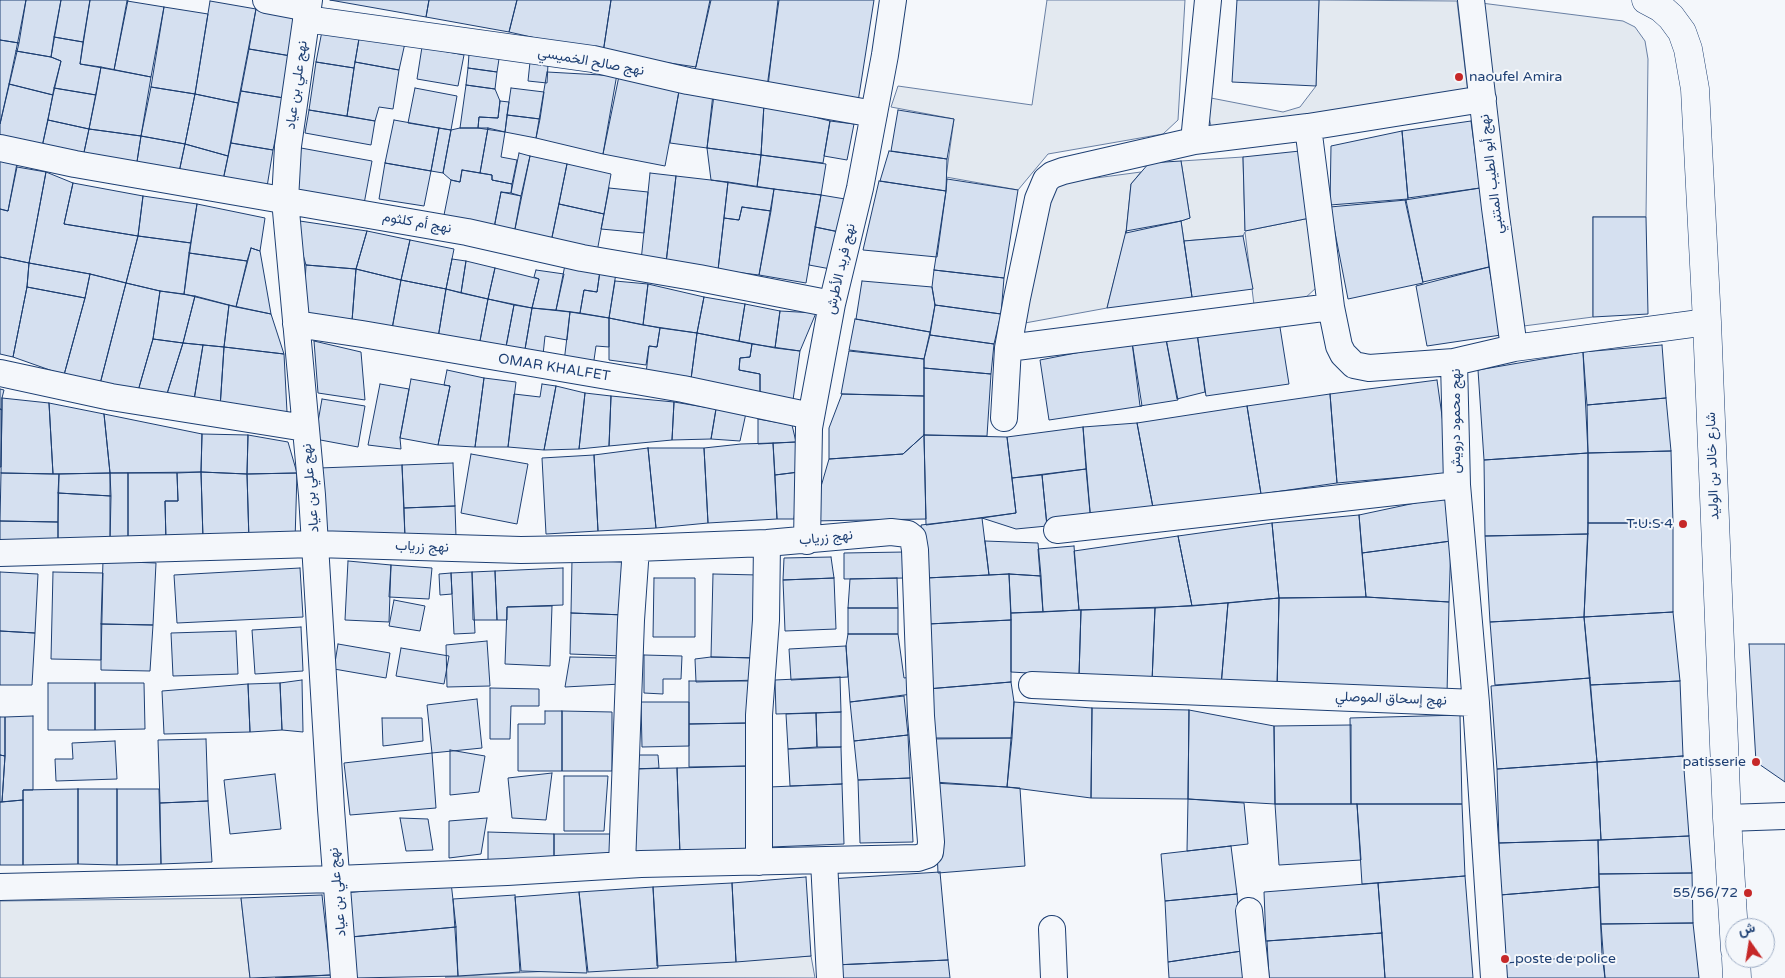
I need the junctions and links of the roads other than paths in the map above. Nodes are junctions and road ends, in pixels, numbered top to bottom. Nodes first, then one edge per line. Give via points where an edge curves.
1 (266, 0) edge
2 (893, 0) edge
3 (1208, 0) edge
4 (1471, 0) edge
5 (1646, 0) edge
6 (308, 9) edge
7 (1483, 99) junction
8 (874, 114) junction
9 (1308, 127) junction
10 (1194, 140) junction
11 (0, 148) edge
12 (285, 200) junction
13 (832, 304) junction
14 (1330, 307) junction
15 (1707, 322) junction
16 (296, 324) junction
17 (1008, 348) junction
18 (1514, 348) junction
19 (1454, 362) junction
20 (0, 373) edge
21 (811, 416) junction
22 (1004, 418) dead end
23 (306, 428) junction
24 (1457, 485) junction
25 (1057, 530) dead end
26 (807, 541) junction
27 (767, 543) junction
28 (315, 544) junction
29 (636, 548) junction
30 (0, 553) edge
31 (1032, 685) dead end
32 (1476, 703) junction
33 (1785, 816) edge
34 (1727, 818) junction
35 (824, 861) junction
36 (759, 862) junction
37 (622, 865) junction
38 (337, 879) junction
39 (0, 887) edge
40 (1249, 911) dead end
41 (1733, 918) edge
42 (1052, 929) dead end
43 (344, 978) edge
44 (830, 978) edge
45 (1054, 978) edge
46 (1256, 978) edge
47 (1494, 978) edge

1 - 6 street, نهج صالح الخميسي
2 - 8 street, نهج فريد الأطرش
3 - 10 street
4 - 7 street, نهج أبو الطيب المتنبي
5 - 15 street, شارع خالد بن الوليد via 1672,17 1688,48 1695,89
6 - 8 street, نهج صالح الخميسي via 593,59 697,82
6 - 12 street, نهج علي بن عياد via 288,146
7 - 9 street
7 - 18 street, نهج أبو الطيب المتنبي
8 - 13 street, نهج فريد الأطرش
9 - 10 street
9 - 14 street
10 - 17 street via 1063,171 1046,180 1038,199
11 - 12 street, نهج أم كلثوم
12 - 13 street, نهج أم كلثوم via 457,230 582,258
12 - 16 street, نهج علي بن عياد
13 - 21 street, نهج فريد الأطرش
14 - 17 street
14 - 19 street via 1339,346 1354,365 1369,368
15 - 18 street, نهج محمود درويش
15 - 34 street, شارع خالد بن الوليد
16 - 21 street, OMAR KHALFET via 683,389
16 - 23 street, نهج علي بن عياد
17 - 22 street
18 - 19 street, نهج محمود درويش
19 - 24 street, نهج محمود درويش
20 - 23 street via 111,397
21 - 26 street, نهج فريد الأطرش
23 - 28 street, نهج علي بن عياد
24 - 25 street
24 - 32 street, نهج محمود درويش
26 - 27 street, نهج زرياب
26 - 35 street, نهج زرياب via 892,532 913,538 921,716 931,842 930,852 918,858
27 - 29 street, نهج زرياب
27 - 36 street via 766,620 759,715
28 - 29 street, نهج زرياب via 521,550
28 - 30 street, نهج زرياب
28 - 38 street, نهج علي بن عياد
29 - 37 street
31 - 32 street, نهج إسحاق الموصلي
32 - 47 street
33 - 34 street
34 - 41 street, شارع خالد بن الوليد
35 - 36 street
35 - 44 street
36 - 37 street
37 - 38 street
38 - 39 street
38 - 43 street, نهج علي بن عياد
40 - 46 street
42 - 45 street

